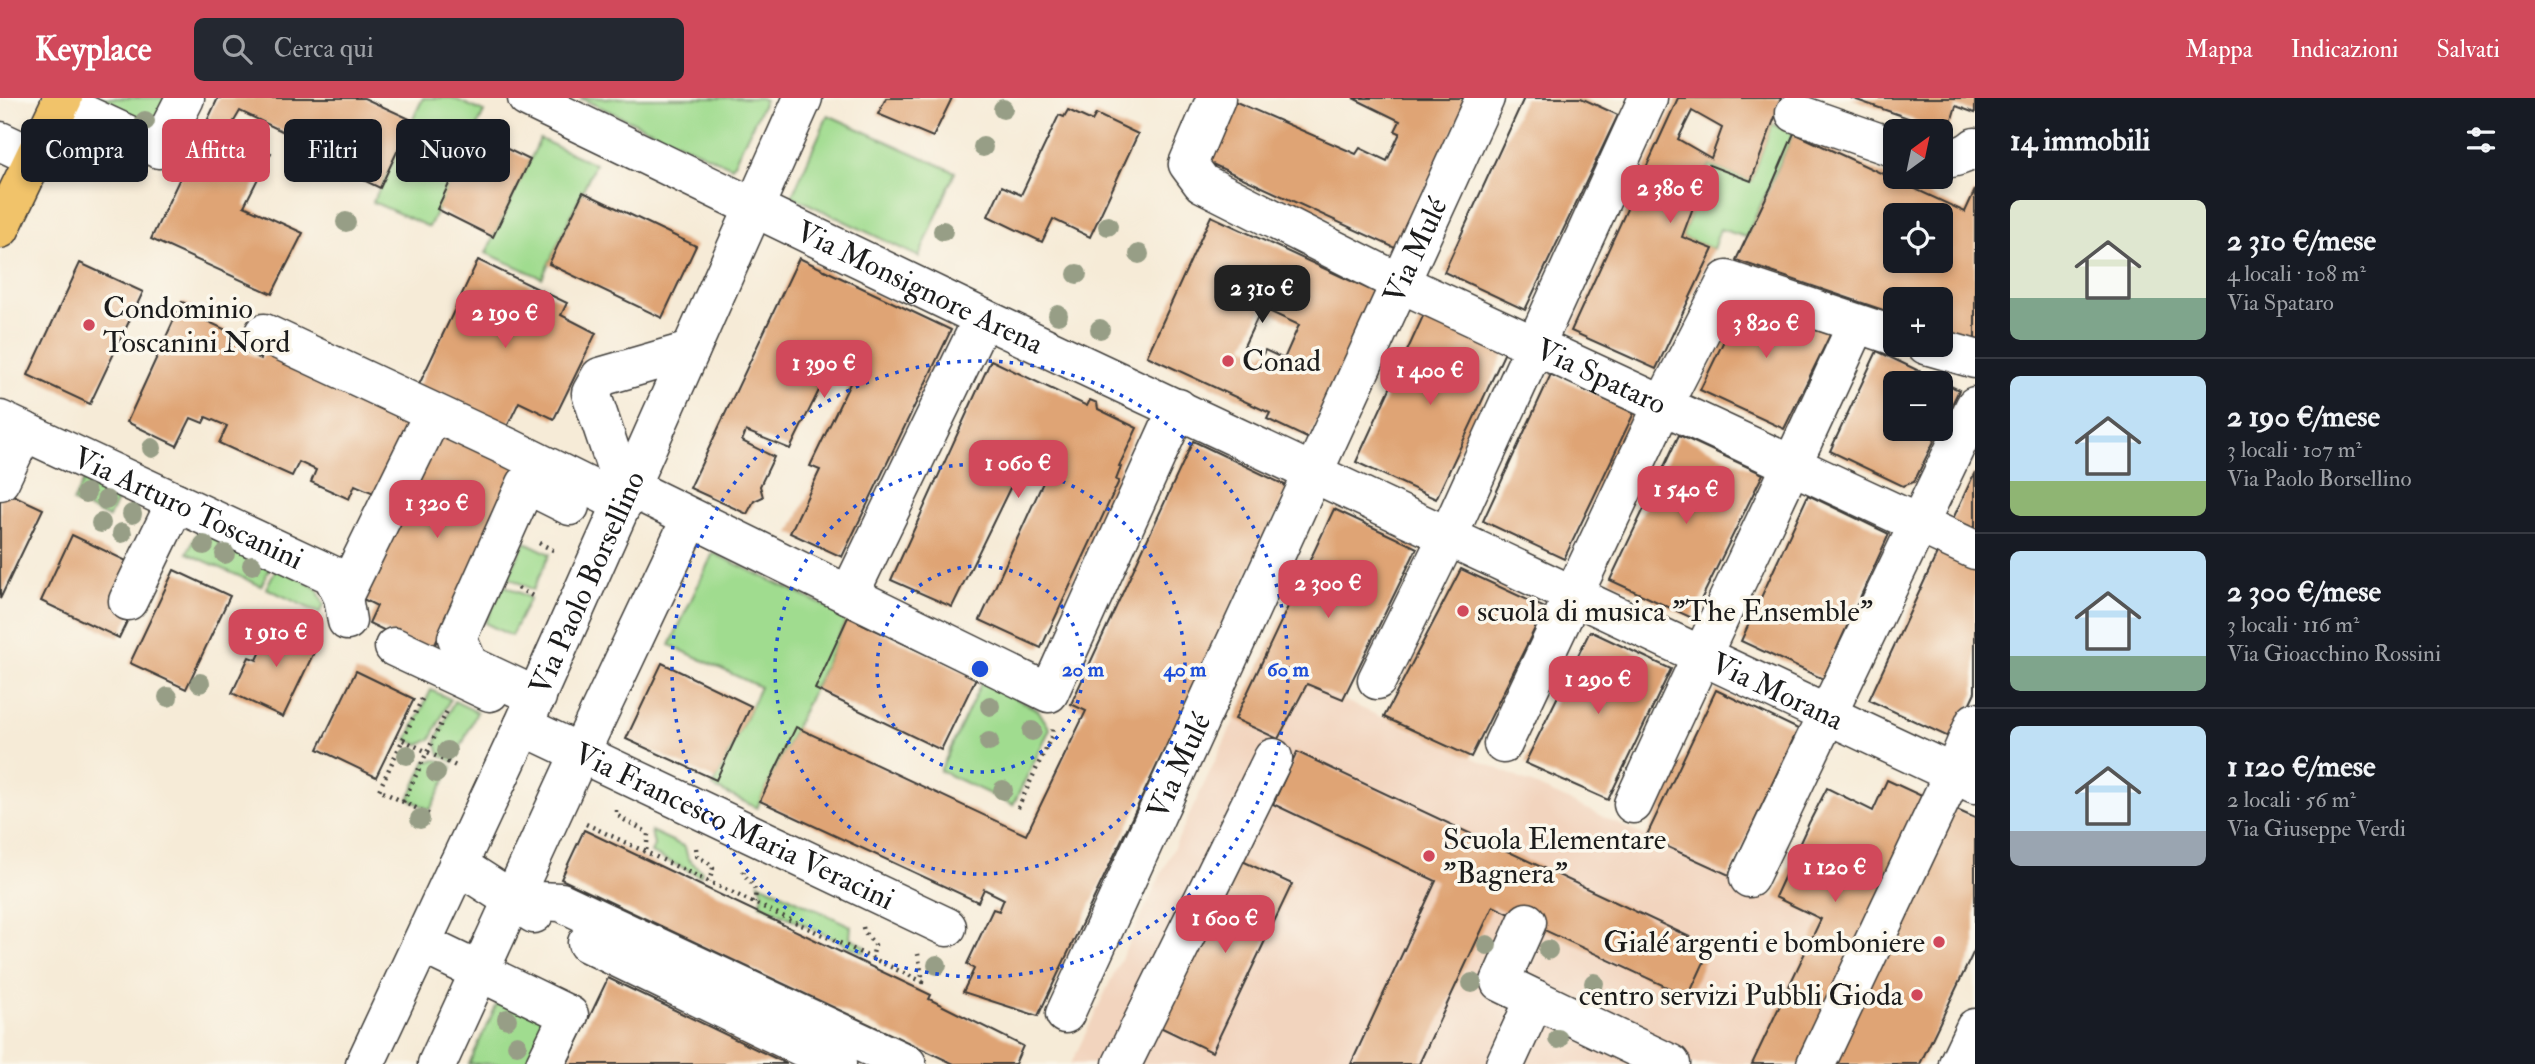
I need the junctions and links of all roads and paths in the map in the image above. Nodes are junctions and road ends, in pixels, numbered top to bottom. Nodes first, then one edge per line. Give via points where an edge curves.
1 (185, 98) edge
2 (527, 98) edge
3 (803, 98) edge
4 (1216, 98) edge
5 (1485, 98) edge
6 (1648, 98) edge
7 (62, 101) edge
8 (1795, 113) dead end
9 (0, 141) edge
10 (1883, 144) edge
11 (1975, 147) edge
12 (1953, 157) edge
13 (19, 172) edge
14 (754, 206) junction
15 (0, 229) edge
16 (1400, 283) junction
17 (983, 318) junction
18 (1857, 324) junction
19 (1883, 332) edge
20 (264, 333) dead end
21 (1535, 345) junction
22 (690, 351) junction
23 (1953, 353) edge
24 (1975, 359) edge
25 (1663, 405) junction
26 (1975, 406) edge
27 (1178, 408) junction
28 (12, 426) edge
29 (425, 430) dead end
30 (1966, 445) edge
31 (1793, 466) junction
32 (1313, 473) junction
33 (0, 481) edge
34 (623, 504) junction
35 (183, 506) junction
36 (691, 518) junction
37 (1917, 524) junction
38 (1448, 536) junction
39 (1975, 550) edge
40 (849, 595) junction
41 (1575, 595) junction
42 (135, 604) dead end
43 (394, 647) dead end
44 (1701, 654) junction
45 (1377, 680) dead end
46 (1049, 693) junction
47 (424, 697) dead end
48 (448, 709) dead end
49 (530, 711) junction
50 (1829, 716) junction
51 (1975, 722) edge
52 (402, 740) junction
53 (1503, 744) dead end
54 (427, 752) junction
55 (580, 753) junction
56 (1273, 758) dead end
57 (456, 766) dead end
58 (1964, 779) edge
59 (403, 802) junction
60 (1633, 804) dead end
61 (1018, 808) dead end
62 (616, 809) dead end
63 (432, 816) dead end
64 (594, 828) dead end
65 (697, 847) dead end
66 (646, 852) junction
67 (458, 865) junction
68 (744, 870) dead end
69 (1749, 878) dead end
70 (709, 882) junction
71 (512, 900) junction
72 (754, 902) junction
73 (1527, 922) dead end
74 (863, 926) dead end
75 (947, 927) dead end
76 (422, 944) junction
77 (918, 952) dead end
78 (872, 958) junction
79 (479, 973) junction
80 (1535, 999) junction
81 (1065, 1014) dead end
82 (1975, 1028) edge
83 (369, 1063) edge
84 (437, 1064) edge
85 (545, 1064) edge
86 (837, 1064) edge
87 (906, 1064) edge
88 (1122, 1064) edge
89 (1505, 1064) edge
90 (1671, 1064) edge
91 (1816, 1064) edge
92 (1958, 1064) edge

1 - 7 street via 159,149
2 - 14 street, Via Monsignore Arena
3 - 14 street, Via Paolo Borsellino
4 - 16 street, Via Spataro via 1188,164 1202,183
5 - 16 street, Via Mulé
6 - 21 street
7 - 13 main road
8 - 10 street
9 - 13 street
11 - 12 street
13 - 15 main road
14 - 17 street, Via Monsignore Arena
14 - 22 street, Via Paolo Borsellino
16 - 21 street, Via Spataro
16 - 32 street, Via Mulé
17 - 27 street, Via Monsignore Arena
17 - 40 street
18 - 19 street
18 - 25 street via 1727,280
18 - 31 street
20 - 34 street
21 - 25 street, Via Spataro
21 - 38 street
22 - 34 street, Via Paolo Borsellino
22 - 34 street via 600,377 591,393
23 - 24 street
25 - 31 street, Via Spataro
25 - 41 street
26 - 30 street
27 - 32 street, Via Monsignore Arena
27 - 46 street
28 - 33 street
28 - 35 street, Via Arturo Toscanini
29 - 35 street, Via Arturo Toscanini via 345,609 332,575
30 - 37 street
31 - 37 street, Via Spataro
31 - 44 street
32 - 38 street, Via Morana
32 - 81 street, Via Mulé
34 - 36 street
34 - 49 street, Via Paolo Borsellino
34 - 49 street via 526,484 457,638 469,665
35 - 42 street
36 - 40 street
36 - 55 street
37 - 39 street, Via Spataro
37 - 50 street
38 - 41 street, Via Morana
38 - 45 street
40 - 46 street
41 - 44 street, Via Morana
41 - 53 street
43 - 49 street
44 - 50 street, Via Morana
44 - 60 street
46 - 61 path via 1041,708 1054,728
47 - 52 path
48 - 54 path
49 - 55 street, Via Francesco Maria Veracini
49 - 67 street, Via Paolo Borsellino
50 - 58 street, Via Morana
50 - 69 street
51 - 58 street
52 - 54 path
52 - 59 path via 379,790
54 - 57 path
54 - 59 path
55 - 71 street
55 - 75 street, Via Francesco Maria Veracini
56 - 88 street
58 - 91 street
59 - 63 path
62 - 66 path via 621,819 648,834
64 - 66 path
65 - 70 path via 697,856 713,868
66 - 70 path
67 - 71 street
67 - 76 street, Via Paolo Borsellino
68 - 72 path via 755,885
70 - 72 path
71 - 79 street
71 - 86 street via 555,928
71 - 87 street via 561,902
72 - 78 path
73 - 80 street via 1500,982
74 - 78 path via 875,945
76 - 79 street
76 - 83 street, Via Paolo Borsellino
77 - 78 path via 923,982
79 - 84 street
79 - 85 street via 569,1014
80 - 89 street
80 - 90 street
82 - 92 street

